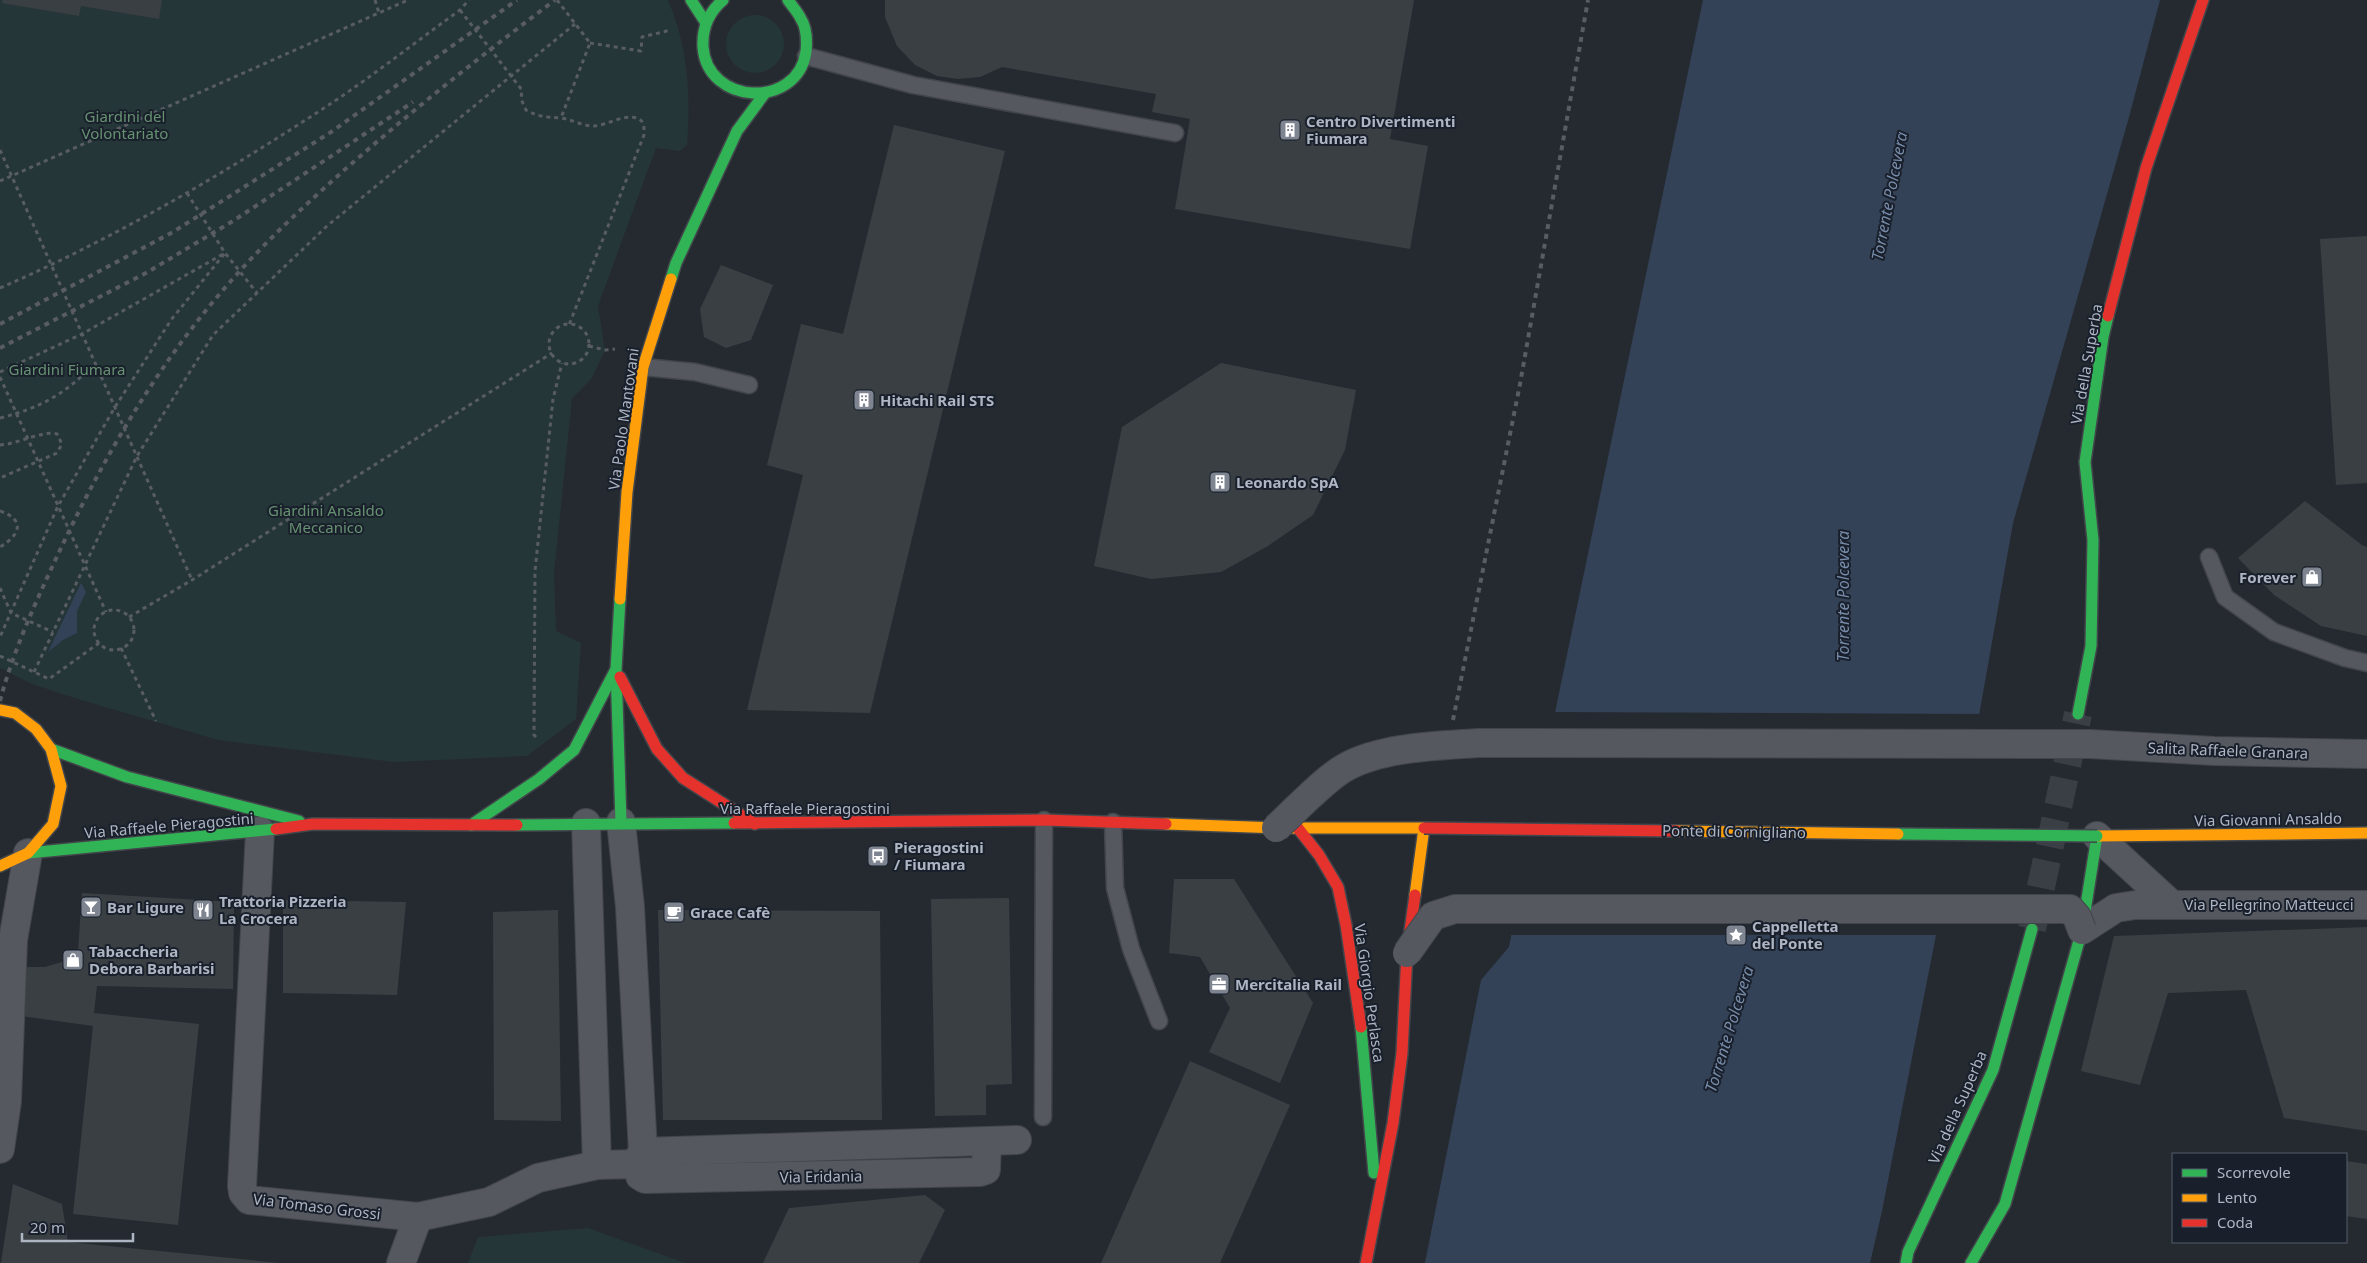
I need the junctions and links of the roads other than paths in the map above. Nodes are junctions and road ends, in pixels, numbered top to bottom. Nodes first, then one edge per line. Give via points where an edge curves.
1 (691, 0) edge
2 (723, 0) edge
3 (788, 0) edge
4 (2203, 0) edge
5 (706, 23) junction
6 (806, 56) junction
7 (729, 87) junction
8 (765, 93) junction
9 (738, 131) junction
10 (1175, 133) dead end
11 (643, 366) junction
12 (749, 384) dead end
13 (2210, 558) dead end
14 (2367, 663) edge
15 (616, 669) junction
16 (0, 710) edge
17 (2078, 714) tunnel mouth
18 (51, 749) junction
19 (2367, 754) edge
20 (1044, 820) junction
21 (621, 822) junction
22 (1113, 822) junction
23 (313, 824) junction
24 (586, 824) junction
25 (755, 824) junction
26 (470, 825) junction
27 (1287, 828) junction
28 (1424, 828) junction
29 (260, 831) junction
30 (2367, 833) edge
31 (2170, 835) joint
32 (2097, 836) junction
33 (28, 853) junction
34 (0, 866) edge
35 (2171, 904) junction
36 (2367, 905) edge
37 (2032, 929) tunnel mouth
38 (2082, 930) junction
39 (1407, 953) junction
40 (1159, 1021) dead end
41 (1043, 1117) dead end
42 (1017, 1140) dead end
43 (988, 1141) junction
44 (827, 1147) junction
45 (0, 1148) edge
46 (640, 1158) junction
47 (597, 1165) junction
48 (826, 1176) junction
49 (1377, 1206) junction
50 (418, 1217) junction
51 (401, 1263) edge
52 (1366, 1263) edge
53 (1906, 1263) edge
54 (1972, 1263) edge

1 - 5 main road
2 - 5 main road
3 - 6 main road via 805,24
4 - 17 main road, Via della Superba via 2146,168 2102,337 2086,462 2093,540 2091,646
5 - 7 main road via 702,38 708,66
6 - 8 main road via 791,81
6 - 10 lane via 913,86
7 - 8 main road via 740,92
7 - 9 main road
8 - 9 main road, Via Paolo Mantovani
9 - 11 main road, Via Paolo Mantovani via 676,263
11 - 12 lane via 695,372
11 - 15 main road, Via Paolo Mantovani via 627,492
13 - 14 lane via 2225,597 2274,632
15 - 21 main road, Via Paolo Mantovani
15 - 25 main road via 657,749 683,778
15 - 26 main road, Via Paolo Mantovani via 574,750
16 - 18 main road via 15,713 36,729
18 - 23 main road, Via Raffaele Pieragostini via 127,777
18 - 33 main road via 61,786 53,824
19 - 27 street, Salita Raffaele Granara, bridge via 2214,751 2090,744 1478,743 1422,747 1365,758 1345,768
20 - 22 main road, Via Raffaele Pieragostini
20 - 25 main road, Via Raffaele Pieragostini
20 - 41 lane
21 - 24 main road, Via Raffaele Pieragostini
21 - 25 main road, Via Raffaele Pieragostini
21 - 46 street via 630,907
22 - 27 main road, Via Raffaele Pieragostini
22 - 40 lane via 1115,888 1131,950
23 - 26 main road, Via Raffaele Pieragostini
23 - 29 main road, Via Raffaele Pieragostini
24 - 26 main road, Via Raffaele Pieragostini
24 - 47 street
27 - 28 main road, Ponte di Cornigliano
27 - 49 main road, Via Giorgio Perlasca via 1319,855 1338,887 1360,1021
28 - 32 main road, Ponte di Cornigliano, bridge
28 - 39 main road, Via Giorgio Perlasca
29 - 33 main road, Via Raffaele Pieragostini
29 - 50 street, Via Tomaso Grossi via 243,1193 249,1200
30 - 31 main road, Via Giovanni Ansaldo
31 - 32 main road, Ponte di Cornigliano
32 - 35 street, Via Pellegrino Matteucci
32 - 38 main road
33 - 34 main road
33 - 45 street via 13,940 7,1101
35 - 36 street, Via Pellegrino Matteucci
35 - 38 street, Via Pellegrino Matteucci via 2116,908
37 - 53 main road, Via della Superba via 1993,1070 1908,1252
38 - 39 street, bridge via 2070,909 1455,909 1433,916
38 - 54 main road via 2005,1204
39 - 49 main road, Via Giorgio Perlasca via 1402,1053
42 - 43 street, Via Eridania
43 - 44 street, Via Eridania
43 - 48 street, Via Eridania via 988,1163 986,1170 980,1172
44 - 46 street, Via Eridania
44 - 48 lane
46 - 47 street, Via Eridania
46 - 48 street, Via Eridania via 640,1176 645,1179
47 - 50 street, Via Tomaso Grossi via 538,1178 489,1202
49 - 52 main road, Via Giorgio Perlasca
50 - 51 street

